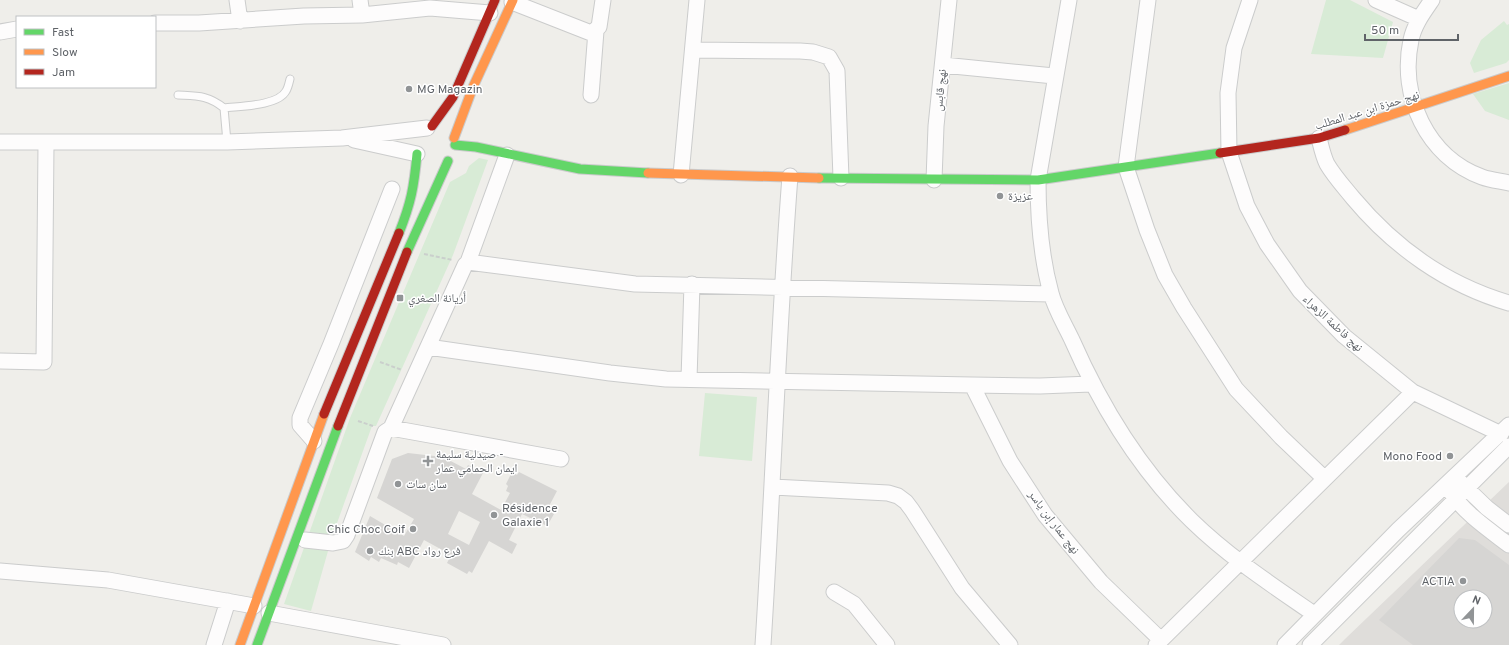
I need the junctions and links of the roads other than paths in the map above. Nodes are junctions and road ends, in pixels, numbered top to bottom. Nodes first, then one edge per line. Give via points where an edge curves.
1 (237, 0) edge
2 (360, 0) edge
3 (603, 0) edge
4 (697, 0) edge
5 (949, 0) edge
6 (1069, 0) edge
7 (1148, 0) edge
8 (1250, 0) edge
9 (1376, 0) edge
10 (1432, 0) edge
11 (513, 1) edge
12 (493, 6) edge
13 (362, 15) junction
14 (1419, 19) junction
15 (240, 21) junction
16 (156, 23) edge
17 (16, 29) edge
18 (596, 31) junction
19 (0, 32) edge
20 (693, 50) junction
21 (943, 65) junction
22 (1054, 76) junction
23 (1509, 76) edge
24 (290, 79) dead end
25 (178, 95) dead end
26 (591, 95) dead end
27 (224, 108) junction
28 (1415, 108) junction
29 (437, 128) junction
30 (342, 138) junction
31 (1319, 138) junction
32 (0, 142) edge
33 (227, 142) junction
34 (454, 142) junction
35 (46, 144) junction
36 (1229, 152) junction
37 (507, 155) junction
38 (421, 159) junction
39 (448, 161) junction
40 (437, 166) dead end
41 (1126, 167) junction
42 (681, 175) junction
43 (790, 176) junction
44 (841, 178) junction
45 (934, 180) junction
46 (1038, 180) junction
47 (1509, 182) edge
48 (392, 189) dead end
49 (467, 264) junction
50 (692, 284) junction
51 (782, 288) junction
52 (1051, 294) junction
53 (1509, 303) edge
54 (428, 347) junction
55 (0, 361) edge
56 (689, 379) junction
57 (778, 381) junction
58 (1091, 384) junction
59 (972, 385) junction
60 (1412, 392) junction
61 (388, 430) junction
62 (1506, 435) edge
63 (314, 441) junction
64 (562, 459) dead end
65 (1324, 478) junction
66 (1451, 481) junction
67 (774, 487) junction
68 (1460, 494) junction
69 (1509, 525) edge
70 (305, 540) dead end
71 (1509, 545) edge
72 (1239, 562) junction
73 (0, 571) edge
74 (834, 592) dead end
75 (228, 601) junction
76 (254, 606) junction
77 (269, 613) junction
78 (1314, 614) junction
79 (1158, 642) edge
80 (214, 645) edge
81 (240, 645) edge
82 (257, 645) edge
83 (443, 645) edge
84 (763, 645) edge
85 (887, 645) edge
86 (1010, 645) edge
87 (1285, 645) edge
88 (1310, 645) edge

1 - 15 street
2 - 13 street
3 - 18 street via 600,25
4 - 20 street
5 - 21 street, نهج قابس
6 - 22 street
7 - 41 street
8 - 36 street, نهج فاطمة الزهراء via 1234,48 1228,93
9 - 14 street
10 - 14 street
11 - 18 street via 583,31
11 - 34 street via 473,87
12 - 13 street via 430,8
12 - 29 street
13 - 15 street
14 - 28 street via 1411,39 1407,67
15 - 16 street
17 - 19 street
18 - 26 street
20 - 42 street
20 - 44 street via 800,51 829,57 837,71
21 - 22 street
21 - 45 street, نهج قابس
22 - 46 street
23 - 28 street, نهج حمزة ابن عبد المطلب
24 - 27 lane via 286,91 271,101
25 - 27 lane via 205,97
27 - 33 lane
28 - 31 street, نهج حمزة ابن عبد المطلب
28 - 47 street via 1421,125 1442,152 1463,168 1483,178
29 - 30 street
29 - 34 street
29 - 38 street via 418,136 416,142
30 - 33 street
30 - 38 street
31 - 36 street, نهج حمزة ابن عبد المطلب
31 - 53 street via 1332,172 1370,218 1392,238 1425,265 1449,279
32 - 35 street
33 - 35 street
34 - 37 street, نهج حمزة ابن عبد المطلب
34 - 39 street via 455,151
35 - 55 street via 44,362
36 - 41 street, نهج حمزة ابن عبد المطلب
36 - 60 street, نهج فاطمة الزهراء via 1247,206 1267,244 1300,291 1344,336
37 - 42 street, نهج حمزة ابن عبد المطلب via 580,169
37 - 49 street
38 - 63 street via 410,206
39 - 40 street
39 - 77 street via 421,217 364,356
41 - 46 street, نهج حمزة ابن عبد المطلب
41 - 65 street via 1165,275 1205,343 1236,389
42 - 43 street, نهج حمزة ابن عبد المطلب
43 - 44 street, نهج حمزة ابن عبد المطلب
43 - 51 street
44 - 45 street, نهج حمزة ابن عبد المطلب
45 - 46 street, نهج حمزة ابن عبد المطلب
46 - 52 street via 1038,206
48 - 63 street via 300,418 300,425
49 - 50 street via 635,284
49 - 54 street
50 - 51 street
50 - 56 street
51 - 52 street
51 - 57 street
52 - 58 street
54 - 56 street via 610,373
54 - 61 street via 416,377
56 - 57 street
57 - 59 street
57 - 67 street
58 - 59 street
58 - 72 street via 1147,470 1191,520
59 - 79 street, نهج عمار إبن ياسر via 1010,460 1045,515 1101,582
60 - 62 street, نهج فاطمة الزهراء
60 - 65 street
61 - 64 street
61 - 70 street via 343,541 333,543
62 - 66 street
62 - 68 street
63 - 76 street
65 - 72 street
66 - 68 street
66 - 78 street
67 - 84 street
67 - 86 street via 878,492 898,496 912,510 962,588
68 - 69 street
68 - 71 street via 1478,521
68 - 88 street
72 - 78 street
72 - 79 street
73 - 75 street via 108,580
74 - 85 street via 854,604
75 - 76 street
75 - 80 street
76 - 81 street
77 - 82 street
77 - 83 street
78 - 87 street

